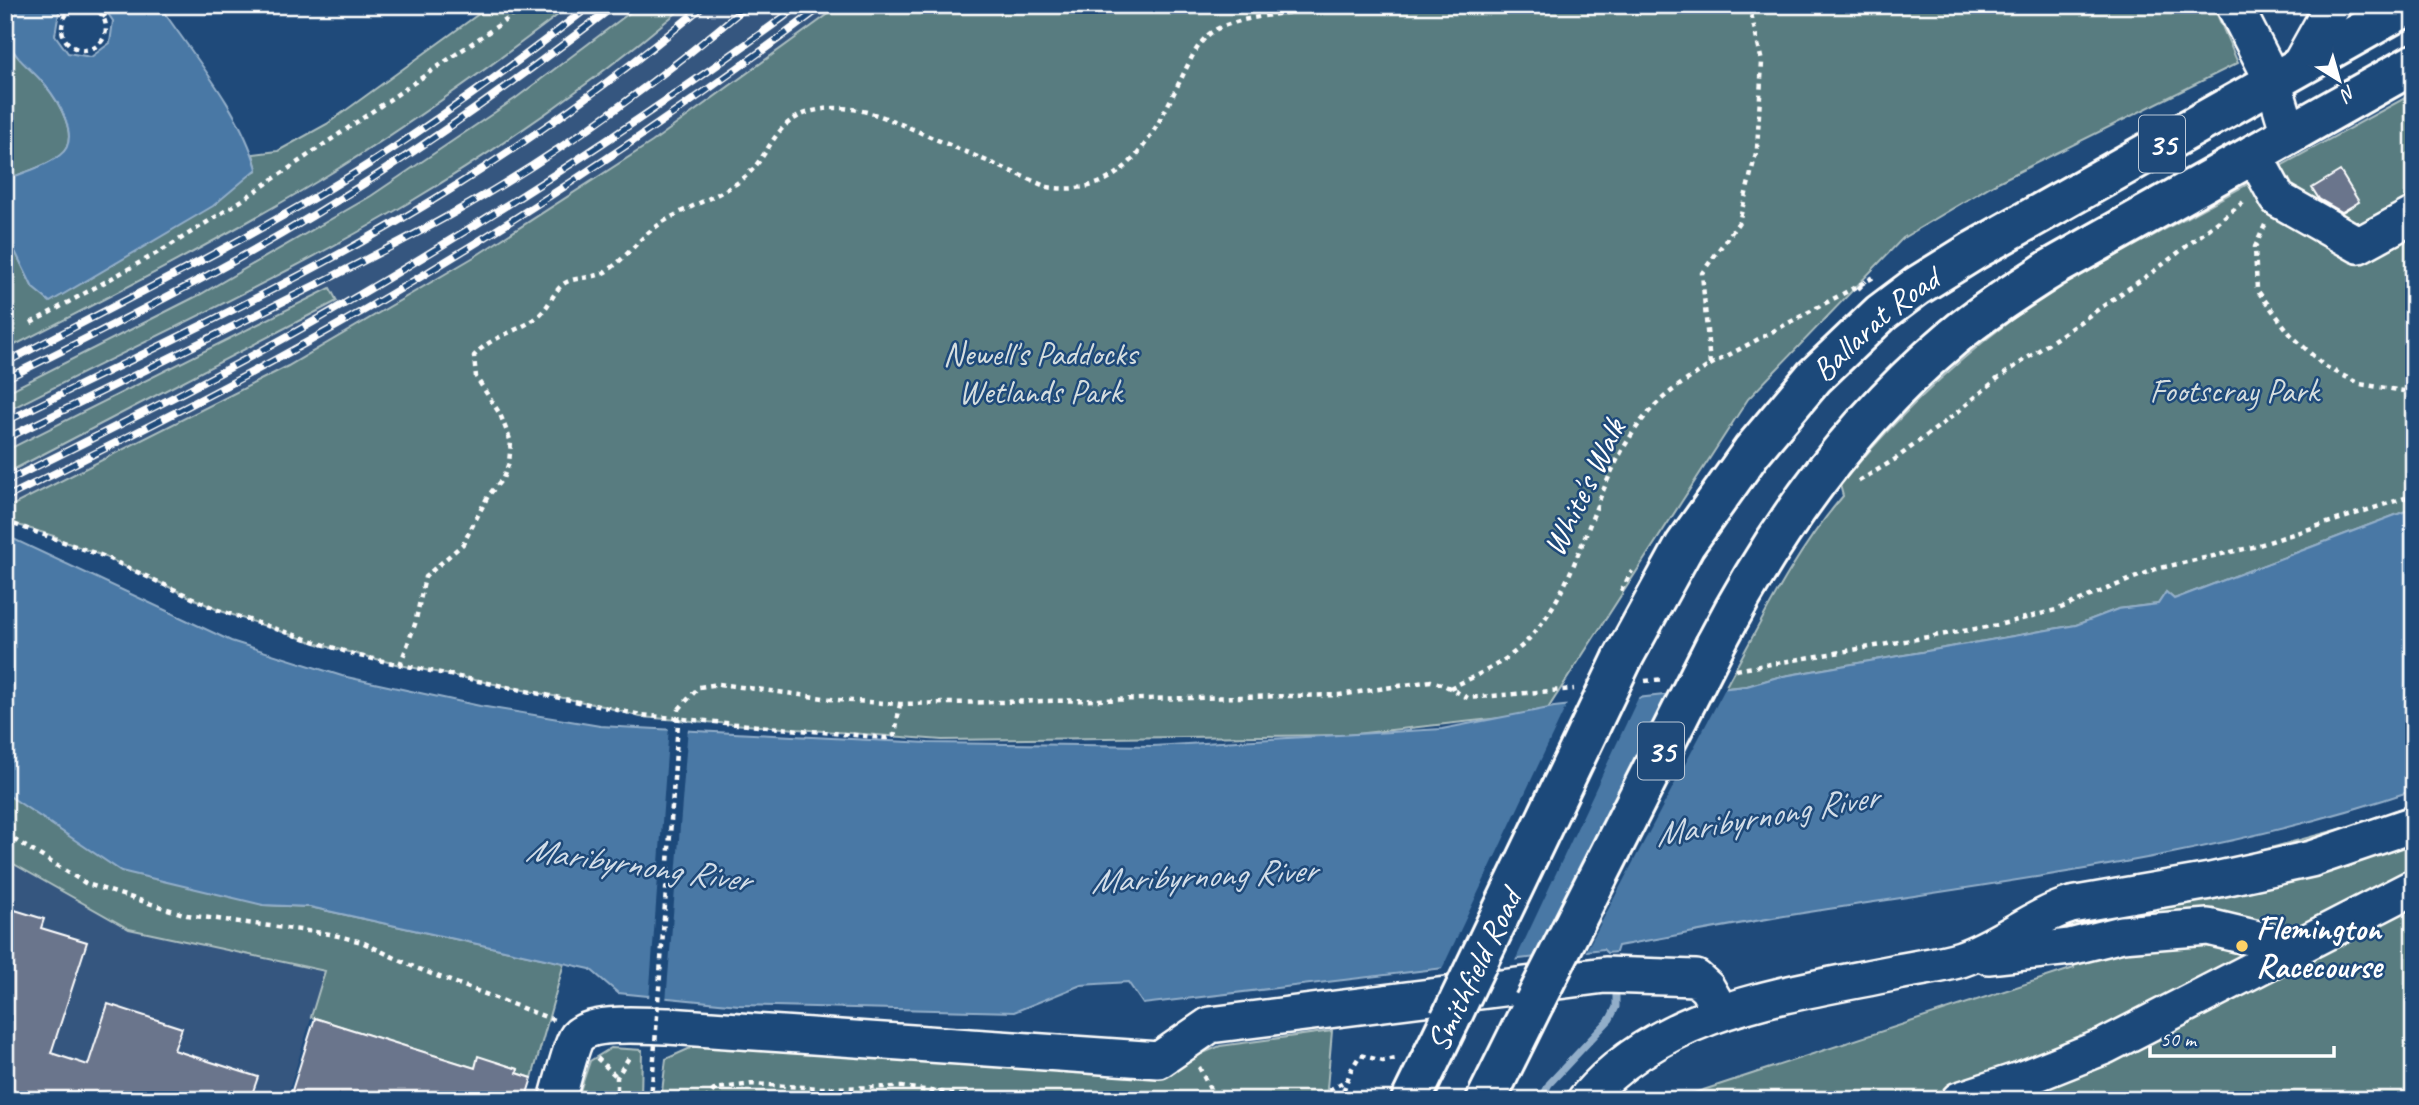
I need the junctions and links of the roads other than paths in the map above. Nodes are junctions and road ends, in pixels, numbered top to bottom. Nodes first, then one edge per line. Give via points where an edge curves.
1 (2234, 5) edge
2 (2333, 5) edge
3 (2409, 5) edge
4 (2414, 64) edge
5 (2286, 73) junction
6 (2288, 134) junction
7 (2266, 178) junction
8 (2414, 215) edge
9 (2414, 824) edge
10 (1536, 840) joint
11 (1606, 857) joint
12 (2414, 887) edge
13 (2295, 948) junction
14 (1953, 961) junction
15 (1721, 1012) junction
16 (557, 1100) edge
17 (1411, 1100) edge
18 (1486, 1100) edge
19 (1585, 1100) edge
20 (1959, 1100) edge

1 - 5 street
2 - 5 street
3 - 5 highway, Ballarat Road / 35
4 - 6 highway, Ballarat Road / 35
5 - 6 street
5 - 10 highway, Ballarat Road / 35, bridge via 1975,250 1917,286 1846,344 1752,451 1685,545 1623,658
6 - 7 highway, Ballarat Road / 35
7 - 8 street via 2359,246
7 - 11 highway, Ballarat Road / 35, bridge via 2052,268 1998,303 1911,375 1800,502 1742,592
9 - 14 street via 2311,859 2062,908
10 - 17 highway, Smithfield Road / 35, bridge
11 - 18 highway, Smithfield Road / 35, bridge
12 - 13 street
13 - 14 street via 2208,928 2122,934 2070,947
13 - 20 street via 2105,1046
14 - 15 street via 1785,994
15 - 16 street via 1696,978 1605,975 1210,1025 1159,1060 668,1026 602,1027 576,1038
15 - 19 street via 1637,1051

